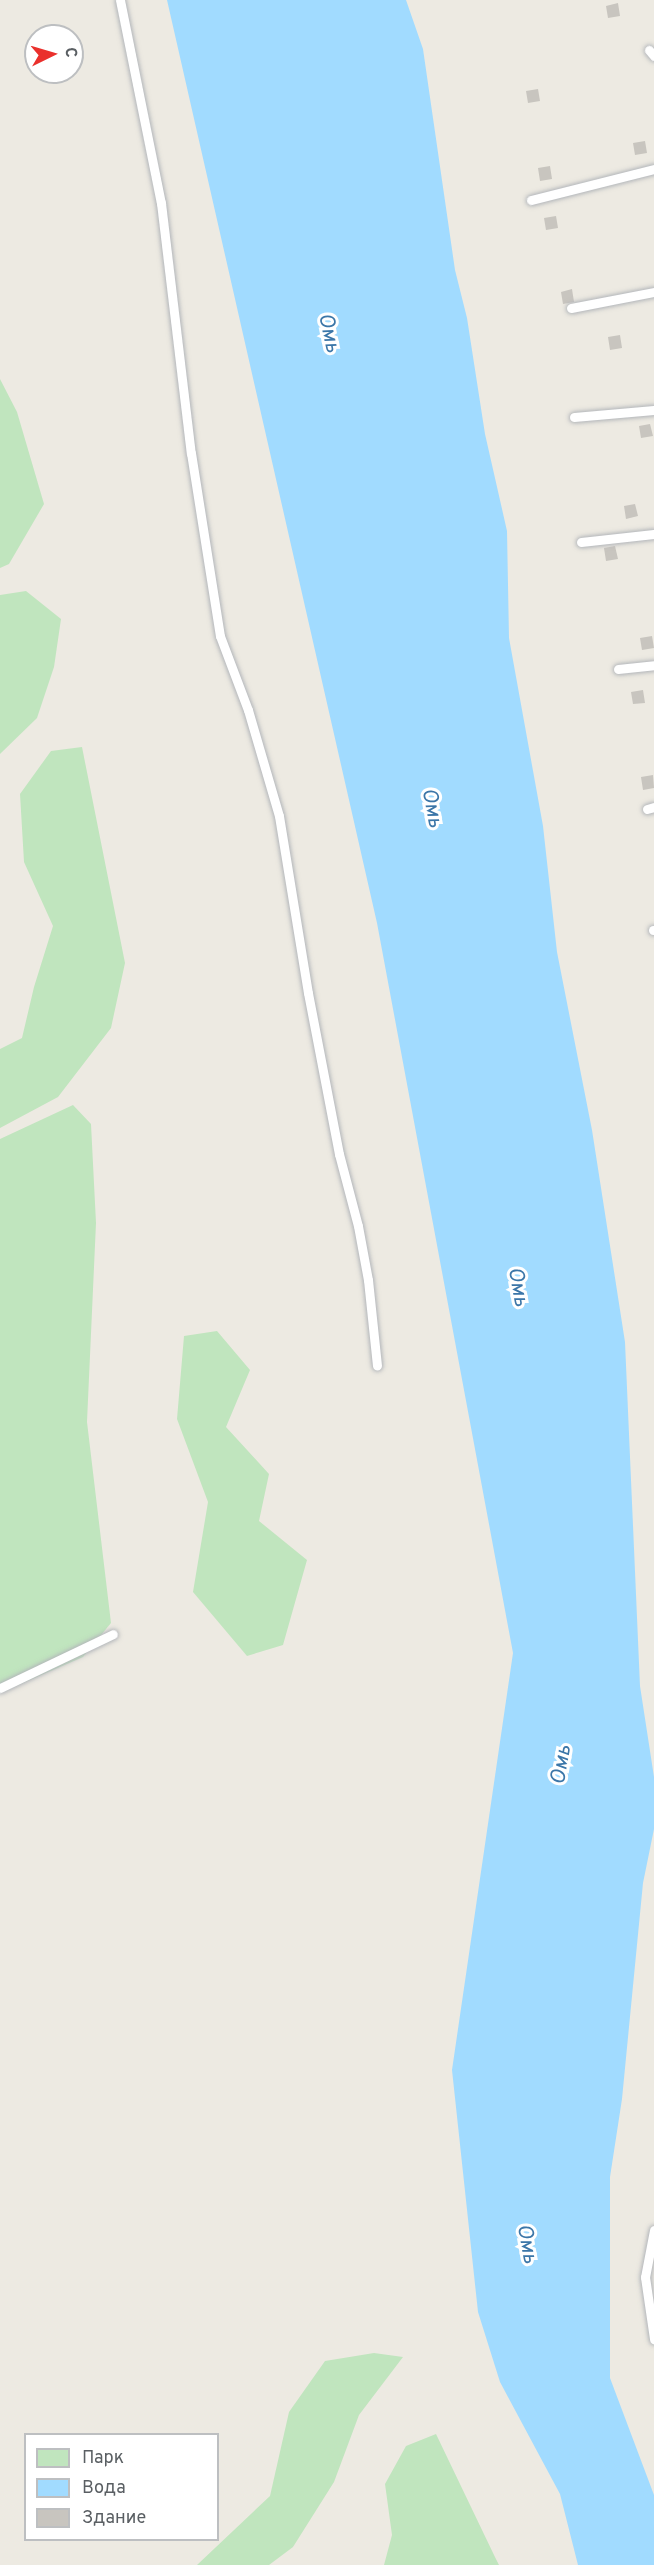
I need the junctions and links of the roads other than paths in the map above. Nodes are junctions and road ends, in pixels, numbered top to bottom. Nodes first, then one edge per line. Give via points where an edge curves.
1 (120, 0) edge
2 (654, 169) edge
3 (531, 200) dead end
4 (654, 292) edge
5 (571, 308) dead end
6 (654, 410) edge
7 (574, 417) dead end
8 (654, 534) edge
9 (581, 542) dead end
10 (654, 665) edge
11 (618, 669) dead end
12 (377, 1366) dead end
13 (113, 1634) dead end
14 (0, 1688) edge
15 (654, 2230) edge
16 (649, 2277) edge
17 (654, 2339) edge

1 - 12 lane via 161,203 191,453 220,636 248,710 279,816 308,993 368,1280
2 - 3 lane
4 - 5 lane
6 - 7 lane
8 - 9 lane
10 - 11 lane
13 - 14 lane
15 - 16 lane
16 - 17 lane

